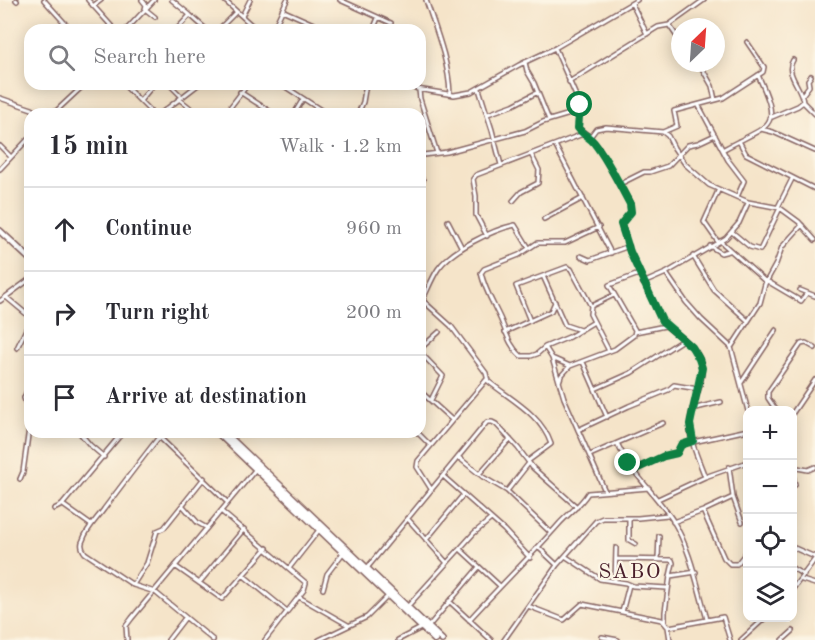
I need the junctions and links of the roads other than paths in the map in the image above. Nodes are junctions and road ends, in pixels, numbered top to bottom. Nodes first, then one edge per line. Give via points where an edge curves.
1 (44, 0) edge
2 (88, 0) edge
3 (101, 0) edge
4 (142, 0) edge
5 (154, 0) edge
6 (171, 0) edge
7 (224, 0) edge
8 (250, 0) edge
9 (287, 0) edge
10 (340, 0) edge
11 (426, 0) edge
12 (637, 0) edge
13 (704, 0) edge
14 (632, 4) junction
15 (93, 6) junction
16 (145, 9) junction
17 (282, 10) junction
18 (236, 12) junction
19 (190, 15) junction
20 (242, 16) junction
21 (155, 17) dead end
22 (378, 18) junction
23 (391, 23) dead end
24 (66, 24) edge
25 (108, 24) edge
26 (131, 24) edge
27 (182, 24) edge
28 (200, 24) edge
29 (224, 24) edge
30 (251, 24) edge
31 (276, 24) edge
32 (314, 24) edge
33 (376, 24) edge
34 (669, 25) junction
35 (671, 28) edge
36 (648, 35) junction
37 (747, 42) dead end
38 (555, 48) junction
39 (793, 60) dead end
40 (525, 62) junction
41 (704, 72) edge
42 (758, 75) junction
43 (811, 76) dead end
44 (569, 82) junction
45 (479, 88) junction
46 (79, 90) edge
47 (129, 90) edge
48 (149, 90) edge
49 (174, 90) edge
50 (191, 90) edge
51 (290, 90) edge
52 (365, 90) edge
53 (419, 90) joint
54 (240, 92) joint
55 (538, 92) junction
56 (450, 94) junction
57 (803, 94) junction
58 (0, 98) edge
59 (181, 98) junction
60 (303, 99) junction
61 (715, 100) junction
62 (141, 101) junction
63 (803, 102) junction
64 (699, 106) junction
65 (32, 108) edge
66 (59, 108) edge
67 (147, 108) edge
68 (168, 108) edge
69 (192, 108) edge
70 (229, 108) edge
71 (265, 108) edge
72 (298, 108) edge
73 (317, 108) edge
74 (360, 108) edge
75 (423, 108) edge
76 (580, 111) junction
77 (488, 114) junction
78 (815, 114) edge
79 (772, 117) junction
80 (426, 118) edge
81 (549, 120) junction
82 (761, 129) junction
83 (663, 132) junction
84 (583, 134) junction
85 (715, 135) junction
86 (590, 137) junction
87 (494, 138) junction
88 (739, 141) junction
89 (24, 143) edge
90 (555, 145) junction
91 (0, 146) edge
92 (724, 149) junction
93 (815, 152) edge
94 (437, 153) junction
95 (426, 154) edge
96 (531, 154) junction
97 (678, 156) junction
98 (11, 157) junction
99 (501, 165) junction
100 (0, 169) edge
101 (793, 178) junction
102 (620, 184) junction
103 (815, 189) edge
104 (718, 191) junction
105 (583, 198) junction
106 (737, 198) junction
107 (513, 201) dead end
108 (748, 202) junction
109 (779, 208) junction
110 (544, 219) dead end
111 (448, 221) dead end
112 (802, 225) junction
113 (598, 227) junction
114 (0, 231) edge
115 (732, 232) junction
116 (487, 236) junction
117 (815, 240) edge
118 (719, 242) junction
119 (629, 246) junction
120 (710, 246) junction
121 (462, 248) junction
122 (529, 248) junction
123 (729, 251) junction
124 (24, 253) edge
125 (611, 253) junction
126 (582, 256) dead end
127 (693, 256) junction
128 (666, 273) junction
129 (639, 274) junction
130 (543, 276) junction
131 (766, 282) junction
132 (643, 283) junction
133 (24, 284) edge
134 (800, 290) dead end
135 (426, 292) edge
136 (807, 293) junction
137 (614, 294) junction
138 (815, 296) edge
139 (6, 297) junction
140 (0, 301) edge
141 (555, 301) junction
142 (426, 304) edge
143 (591, 306) junction
144 (24, 314) edge
145 (747, 320) junction
146 (530, 321) junction
147 (594, 322) junction
148 (666, 326) junction
149 (580, 330) junction
150 (776, 330) dead end
151 (24, 332) edge
152 (505, 332) junction
153 (635, 332) junction
154 (439, 333) dead end
155 (684, 339) junction
156 (426, 345) edge
157 (545, 347) junction
158 (731, 347) junction
159 (17, 348) dead end
160 (815, 348) edge
161 (609, 351) junction
162 (426, 358) edge
163 (552, 358) junction
164 (583, 362) junction
165 (570, 366) junction
166 (488, 377) junction
167 (814, 382) edge
168 (741, 383) junction
169 (558, 384) junction
170 (698, 389) junction
171 (595, 390) junction
172 (426, 396) edge
173 (430, 400) junction
174 (721, 402) dead end
175 (746, 406) edge
176 (773, 406) edge
177 (797, 407) edge
178 (692, 408) junction
179 (607, 417) junction
180 (451, 419) junction
181 (663, 423) dead end
182 (578, 430) junction
183 (743, 431) edge
184 (28, 438) edge
185 (84, 438) edge
186 (118, 438) edge
187 (157, 438) edge
188 (161, 438) edge
189 (226, 438) edge
190 (227, 438) edge
191 (423, 438) edge
192 (510, 439) junction
193 (693, 442) junction
194 (430, 445) junction
195 (618, 445) junction
196 (590, 455) junction
197 (104, 457) junction
198 (458, 457) junction
199 (529, 462) junction
200 (743, 463) edge
201 (729, 467) junction
202 (815, 467) edge
203 (797, 469) edge
204 (255, 470) junction
205 (634, 470) junction
206 (479, 474) junction
207 (443, 476) junction
208 (705, 477) junction
209 (204, 478) junction
210 (20, 479) dead end
211 (649, 488) junction
212 (432, 490) junction
213 (507, 491) junction
214 (605, 491) junction
215 (464, 495) junction
216 (733, 497) junction
217 (658, 499) junction
218 (227, 502) junction
219 (62, 505) junction
220 (183, 506) junction
221 (577, 507) junction
222 (54, 509) dead end
223 (221, 512) junction
224 (703, 512) junction
225 (668, 515) junction
226 (407, 518) junction
227 (629, 518) junction
228 (491, 519) junction
229 (674, 522) junction
230 (742, 522) dead end
231 (91, 525) junction
232 (207, 528) junction
233 (244, 529) junction
234 (319, 530) junction
235 (551, 533) junction
236 (659, 536) dead end
237 (426, 540) junction
238 (636, 544) dead end
239 (267, 548) junction
240 (538, 548) junction
241 (616, 548) dead end
242 (460, 549) junction
243 (797, 549) edge
244 (343, 553) junction
245 (565, 556) junction
246 (743, 556) edge
247 (530, 558) junction
248 (815, 558) edge
249 (616, 559) junction
250 (658, 559) junction
251 (447, 563) junction
252 (557, 565) junction
253 (176, 566) junction
254 (290, 567) junction
255 (479, 567) junction
256 (367, 568) junction
257 (797, 571) edge
258 (696, 572) junction
259 (243, 575) junction
260 (805, 575) junction
261 (670, 576) junction
262 (801, 580) junction
263 (615, 581) junction
264 (199, 583) junction
265 (797, 584) edge
266 (815, 584) edge
267 (133, 585) junction
268 (629, 585) junction
269 (500, 586) junction
270 (667, 588) junction
271 (323, 589) dead end
272 (155, 592) junction
273 (388, 596) junction
274 (299, 597) junction
275 (449, 601) junction
276 (528, 606) junction
277 (407, 608) junction
278 (287, 612) junction
279 (622, 613) junction
280 (185, 618) junction
281 (707, 619) junction
282 (470, 620) junction
283 (665, 622) junction
284 (761, 622) edge
285 (348, 625) junction
286 (425, 627) junction
287 (668, 627) junction
288 (793, 631) dead end
289 (602, 637) dead end
290 (127, 640) edge
291 (168, 640) edge
292 (213, 640) edge
293 (265, 640) edge
294 (319, 640) edge
295 (398, 640) edge
296 (435, 640) edge
297 (442, 640) edge
298 (491, 640) edge
299 (504, 640) edge
300 (618, 640) edge
301 (670, 640) edge
302 (730, 640) edge
303 (741, 640) edge
304 (783, 640) edge

1 - 24 street
2 - 15 street
3 - 15 street
4 - 16 street
5 - 16 street
6 - 19 street
7 - 18 street
8 - 20 street
9 - 17 street
10 - 22 street
11 - 56 street via 442,49
12 - 14 street
13 - 34 street
14 - 36 street
14 - 38 street
15 - 25 street
16 - 21 street
16 - 26 street
17 - 31 street
17 - 32 street
18 - 20 street
18 - 29 street
19 - 27 street
19 - 28 street
20 - 30 street
22 - 23 street
22 - 33 street
34 - 35 street
34 - 36 street
36 - 44 street
37 - 42 street via 764,67
38 - 40 street
38 - 44 street
39 - 57 street via 790,72
40 - 45 street
40 - 55 street
41 - 61 street
42 - 61 street
42 - 79 street via 771,103
43 - 57 street
44 - 76 street
45 - 56 street
45 - 77 street
46 - 66 street
47 - 62 street
48 - 62 street
49 - 59 street
50 - 59 street
51 - 60 street
52 - 74 street
53 - 56 street
53 - 75 street
54 - 70 street
54 - 71 street
55 - 77 street
55 - 81 street
57 - 63 street
58 - 65 street
59 - 68 street
59 - 69 street
60 - 72 street
60 - 73 street
61 - 64 street
62 - 67 street
63 - 78 street
63 - 79 street
64 - 83 street via 674,111 677,126
64 - 85 street
76 - 81 street
76 - 84 street via 578,128
77 - 87 street
79 - 82 street
80 - 94 street
81 - 87 street
82 - 88 street
82 - 93 street
83 - 86 street via 606,127 596,129
83 - 97 street
84 - 86 street
84 - 90 street
85 - 92 street
85 - 97 street via 688,145
86 - 102 street
87 - 94 street
87 - 99 street
88 - 92 street
88 - 101 street via 746,154
89 - 98 street
90 - 96 street
90 - 105 street
91 - 98 street
92 - 106 street via 731,166 744,181
94 - 95 street
96 - 99 street
96 - 107 street via 539,170 538,183
97 - 102 street via 666,167 641,173
97 - 104 street
98 - 100 street
99 - 116 street via 473,179 476,215
101 - 103 street
101 - 109 street
102 - 119 street via 630,208 621,224
104 - 106 street
104 - 118 street via 704,222
105 - 110 street
105 - 113 street
106 - 108 street
108 - 109 street
108 - 115 street
109 - 112 street
109 - 115 street via 760,250
111 - 121 street
112 - 117 street
112 - 131 street via 782,247
113 - 122 street via 565,243 539,243
113 - 125 street
114 - 124 main road
115 - 118 street
116 - 121 street
116 - 122 street via 514,225
118 - 120 street
118 - 123 street
119 - 125 street
119 - 129 street
120 - 123 street via 721,253
120 - 127 street
121 - 135 street via 438,269
122 - 152 street via 482,271 485,288
123 - 131 street
125 - 126 street via 590,260
127 - 128 street
127 - 145 street via 714,290
128 - 132 street
128 - 158 street via 693,311
129 - 132 street
129 - 137 street via 611,283
130 - 141 street
130 - 143 street via 571,269
130 - 146 street via 516,286
131 - 136 street via 801,300
131 - 145 street via 760,303
132 - 148 street
133 - 139 street
134 - 136 street
136 - 138 street
137 - 143 street
137 - 153 street
139 - 140 street
139 - 144 street
141 - 146 street via 551,312
141 - 149 street via 565,325
142 - 166 street via 451,326
143 - 147 street
145 - 158 street
146 - 152 street
147 - 149 street
147 - 161 street
148 - 153 street
148 - 155 street
149 - 157 street
150 - 168 street
151 - 159 street
152 - 157 street via 521,356 531,356
153 - 161 street
154 - 156 street
155 - 170 street via 702,368
155 - 171 street via 631,373
157 - 163 street
158 - 168 street
160 - 176 street via 801,344 768,392
161 - 164 street
162 - 173 street via 443,376
163 - 165 street
163 - 169 street
164 - 165 street
164 - 171 street
165 - 169 street
166 - 180 street
166 - 199 street via 500,391 530,411 550,441
167 - 177 street
168 - 175 street
169 - 182 street
170 - 178 street
170 - 179 street via 674,385
171 - 179 street
172 - 173 street
173 - 180 street
174 - 178 street
178 - 193 street
179 - 182 street
180 - 194 street
181 - 195 street
182 - 196 street
183 - 193 street
184 - 210 street
185 - 197 street
186 - 197 street
187 - 231 street
188 - 209 street
189 - 204 main road
190 - 256 main road
191 - 194 street
192 - 198 street via 496,424 487,422
192 - 199 street
192 - 206 street
193 - 205 street via 681,445 677,453
193 - 208 street
194 - 212 street via 416,464
195 - 196 street
195 - 205 street
196 - 214 street
197 - 219 street
198 - 206 street
198 - 207 street
199 - 213 street
199 - 221 street
200 - 201 street
201 - 208 street
201 - 216 street
202 - 203 street
204 - 218 street
204 - 234 main road
205 - 211 street
206 - 213 street
207 - 212 street
207 - 215 street
208 - 217 street
209 - 218 street
209 - 220 street
211 - 214 street
211 - 217 street
212 - 226 street
213 - 235 street
214 - 221 street via 588,493
215 - 228 street
215 - 237 street
216 - 224 street
216 - 230 street
217 - 225 street
218 - 223 street
219 - 222 street
219 - 231 street
220 - 232 street
220 - 267 street via 157,531 148,560
221 - 235 street
223 - 232 street
223 - 233 street
224 - 229 street
224 - 246 street via 724,558 737,564
225 - 227 street
225 - 229 street
226 - 237 street
226 - 256 street
227 - 238 street via 630,540
227 - 245 street via 596,521
228 - 242 street
228 - 247 street
229 - 258 street
231 - 267 street via 82,540 83,551
232 - 253 street
233 - 239 street
233 - 264 street
234 - 244 main road
234 - 254 street
235 - 240 street
236 - 250 street
237 - 251 street
239 - 254 street
239 - 259 street
240 - 247 street
240 - 252 street
241 - 249 street
242 - 251 street
242 - 255 street
243 - 248 street
244 - 271 street via 329,572
244 - 273 main road
245 - 252 street
245 - 263 street via 597,578
247 - 269 street
248 - 260 street
249 - 250 street
249 - 263 street
250 - 261 street via 673,561
251 - 277 street
252 - 276 street
253 - 264 street
253 - 272 street
254 - 274 street via 306,583
255 - 269 street
255 - 275 street
256 - 277 main road
257 - 260 street
258 - 261 street
258 - 281 street
259 - 264 street via 222,599
259 - 278 street
260 - 262 street
261 - 270 street
262 - 265 street
262 - 266 street
263 - 268 street
267 - 272 street
268 - 270 street
268 - 279 street
269 - 282 street
270 - 283 street
272 - 280 street
272 - 290 street via 126,626
273 - 285 street via 372,613
273 - 286 main road
274 - 278 street
274 - 285 street
275 - 282 street
275 - 286 street
276 - 279 street via 560,619 567,618 582,604
276 - 299 street
277 - 286 main road
278 - 293 street
279 - 283 street
280 - 291 street
280 - 292 street
281 - 287 street
281 - 302 street via 723,617
282 - 298 street
283 - 287 street
284 - 303 street
285 - 294 street
286 - 295 street
286 - 296 main road
286 - 297 main road
287 - 301 street
288 - 304 street
289 - 300 street

